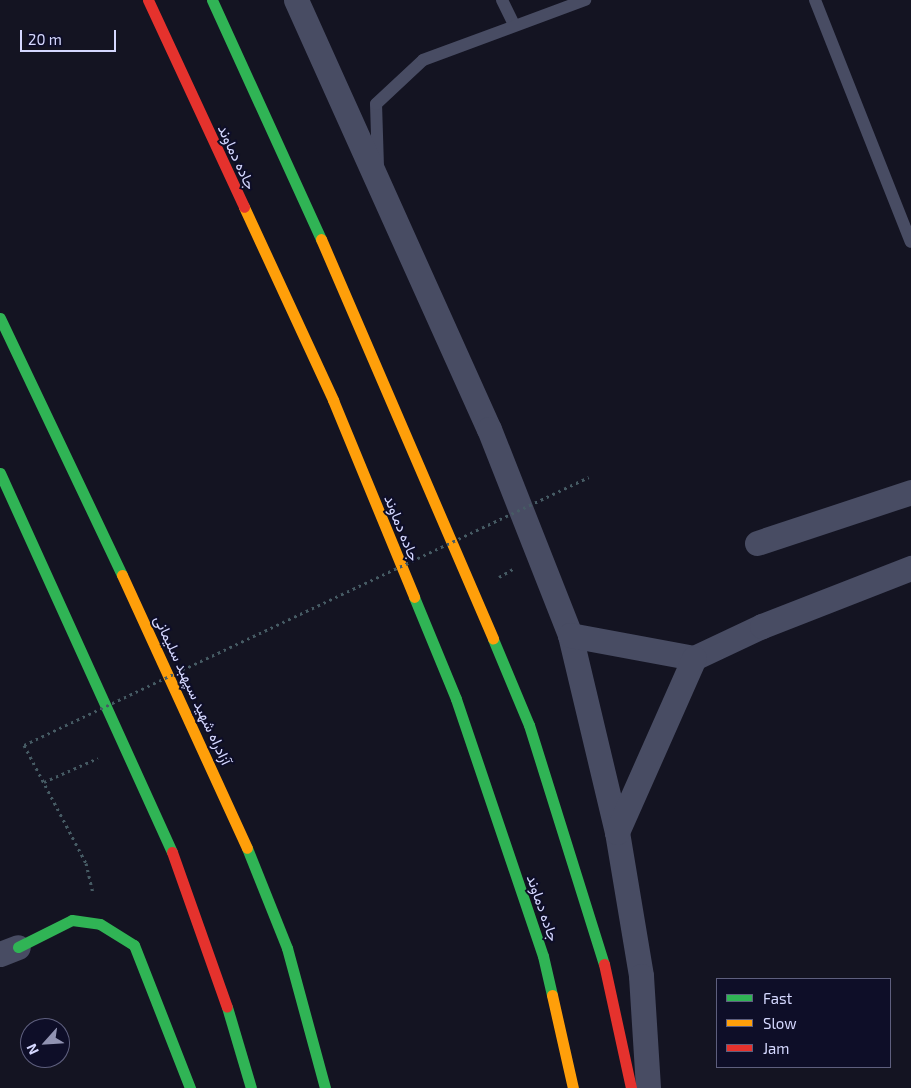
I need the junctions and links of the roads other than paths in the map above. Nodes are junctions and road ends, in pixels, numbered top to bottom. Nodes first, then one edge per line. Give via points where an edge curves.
1 (148, 0) edge
2 (212, 0) edge
3 (296, 0) edge
4 (502, 0) edge
5 (585, 0) edge
6 (815, 0) edge
7 (514, 25) junction
8 (379, 185) junction
9 (911, 242) edge
10 (0, 318) edge
11 (0, 473) edge
12 (911, 492) edge
13 (757, 543) dead end
14 (911, 568) edge
15 (570, 635) junction
16 (694, 658) junction
17 (616, 832) junction
18 (9, 951) edge
19 (190, 1088) edge
20 (251, 1088) edge
21 (325, 1088) edge
22 (573, 1088) edge
23 (631, 1088) edge
24 (648, 1088) edge

1 - 22 highway, جاده دماوند via 333,400 456,699 543,956
2 - 23 highway via 385,379 529,725 597,937
3 - 8 street
4 - 7 lane
5 - 7 lane
6 - 9 lane
7 - 8 lane via 423,60 376,104
8 - 15 street via 490,429
10 - 21 highway, آزادراه شهید سپهبد سلیمانی via 221,783 287,948
11 - 20 highway via 158,814 215,966
12 - 13 street
14 - 16 street via 762,626
15 - 16 street
15 - 17 street
16 - 17 street
17 - 24 street via 641,976
18 - 19 highway via 72,920 100,924 134,944

